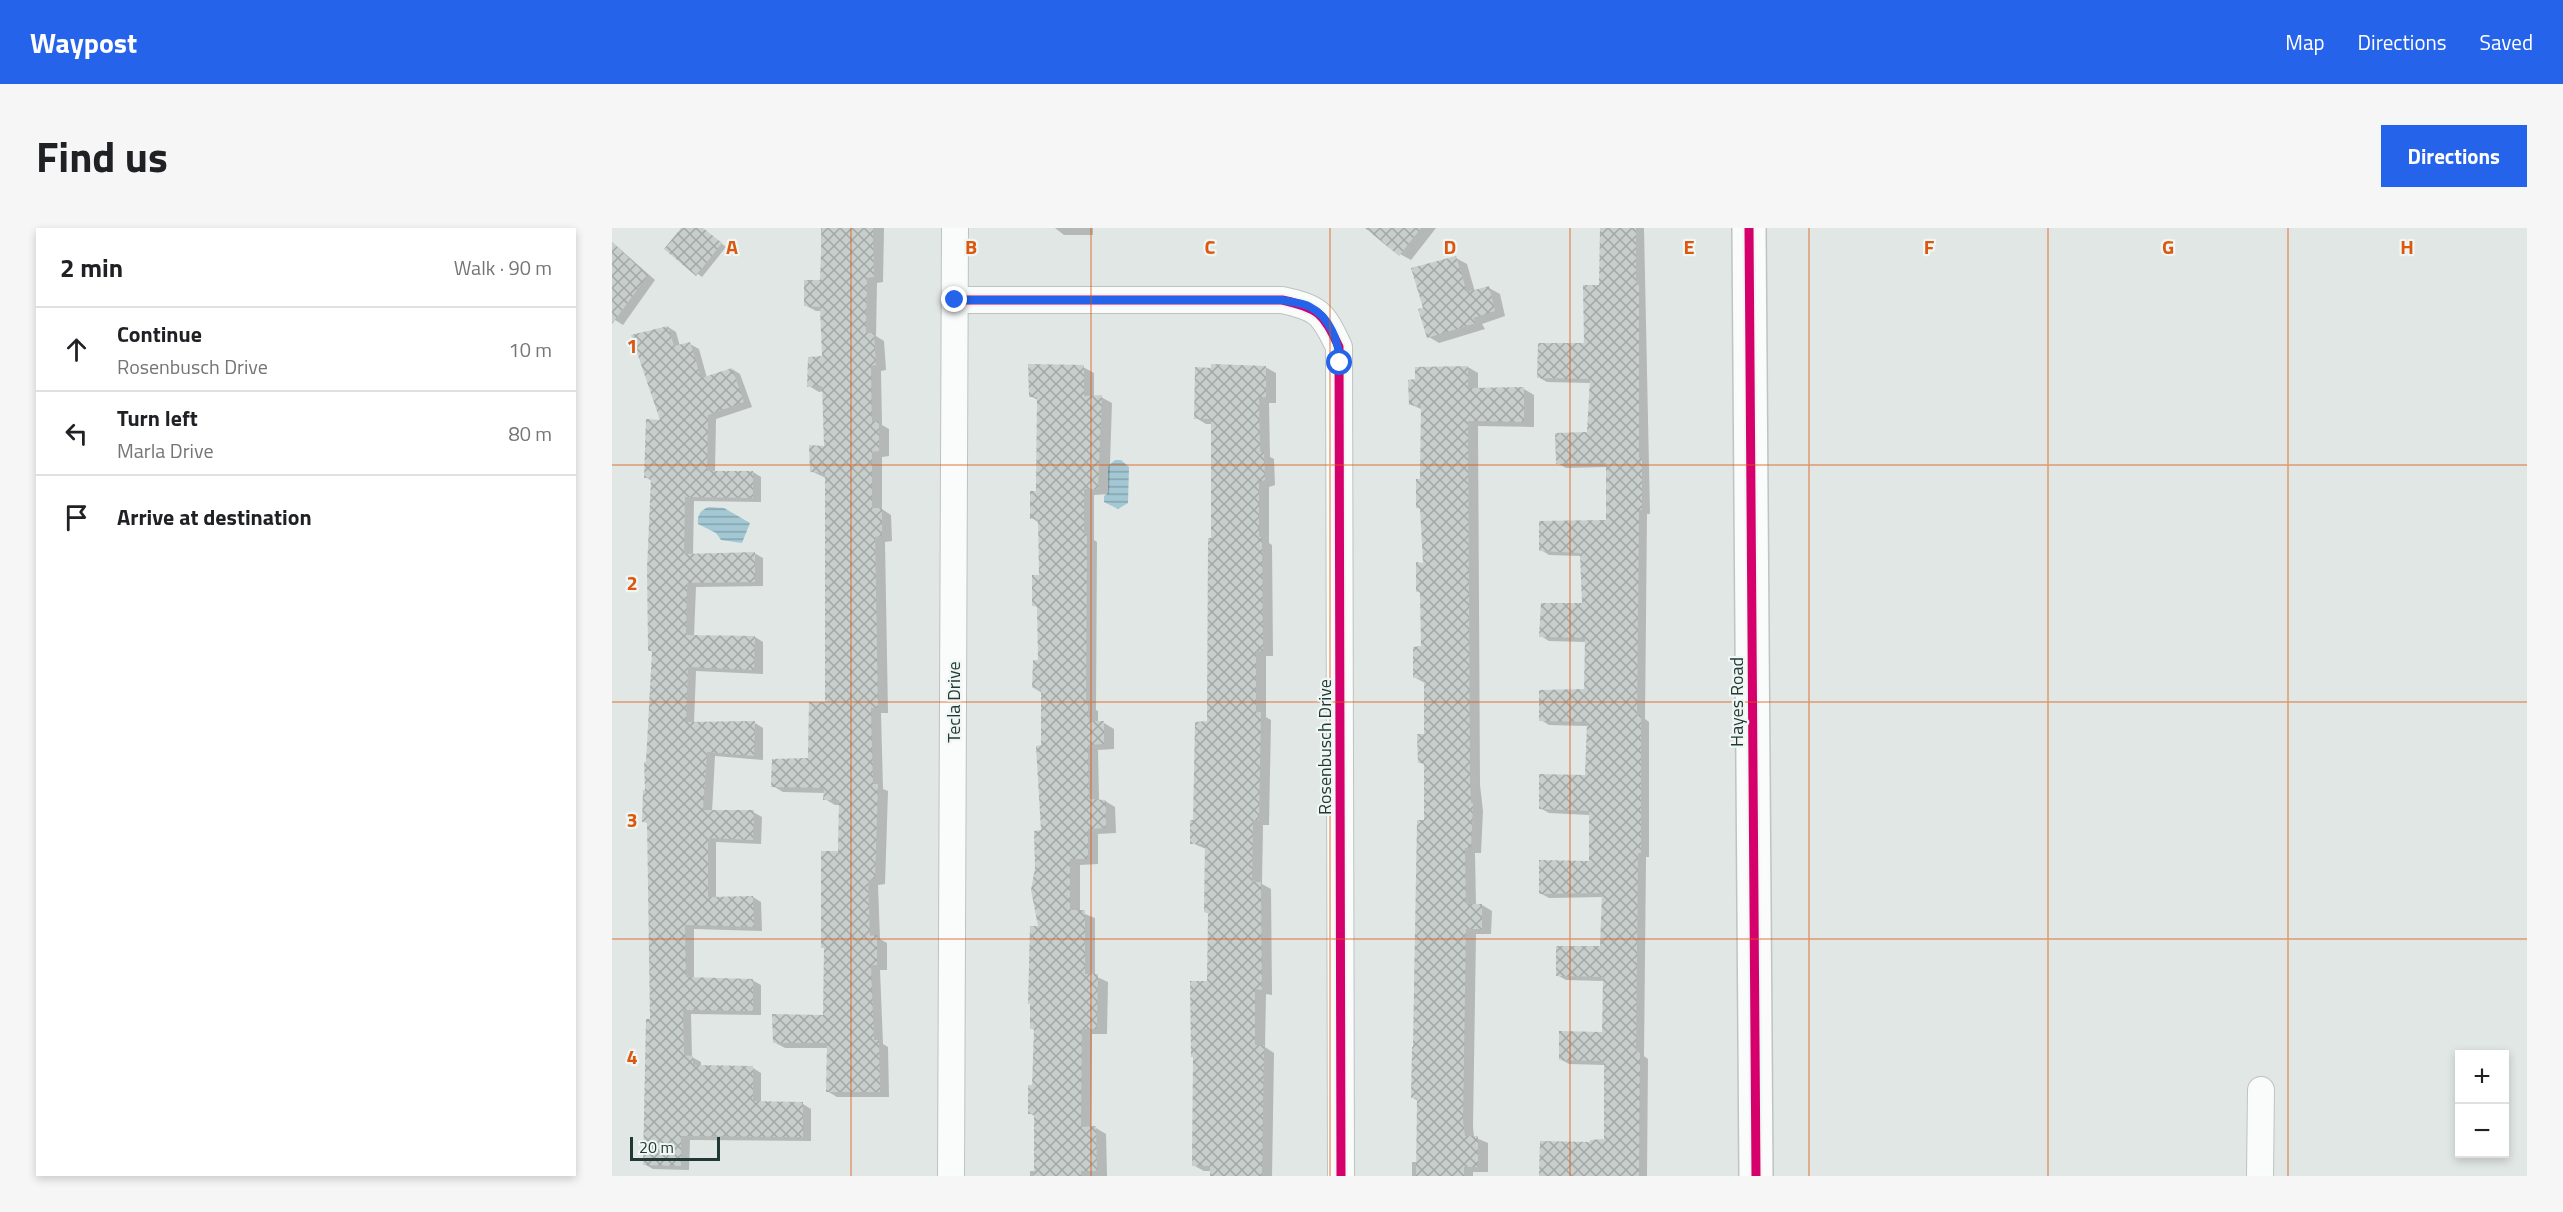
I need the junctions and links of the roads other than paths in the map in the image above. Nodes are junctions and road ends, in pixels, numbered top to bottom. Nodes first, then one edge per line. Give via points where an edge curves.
1 (955, 228) edge
2 (1749, 228) edge
3 (955, 300) junction
4 (2260, 1090) dead end
5 (951, 1176) edge
6 (1341, 1176) edge
7 (1756, 1176) edge
8 (2260, 1176) edge

1 - 3 street, Tecla Drive
2 - 7 street, Hayes Road
3 - 5 street, Tecla Drive
3 - 6 street, Rosenbusch Drive via 1282,300 1310,306 1327,321 1339,346
4 - 8 street

